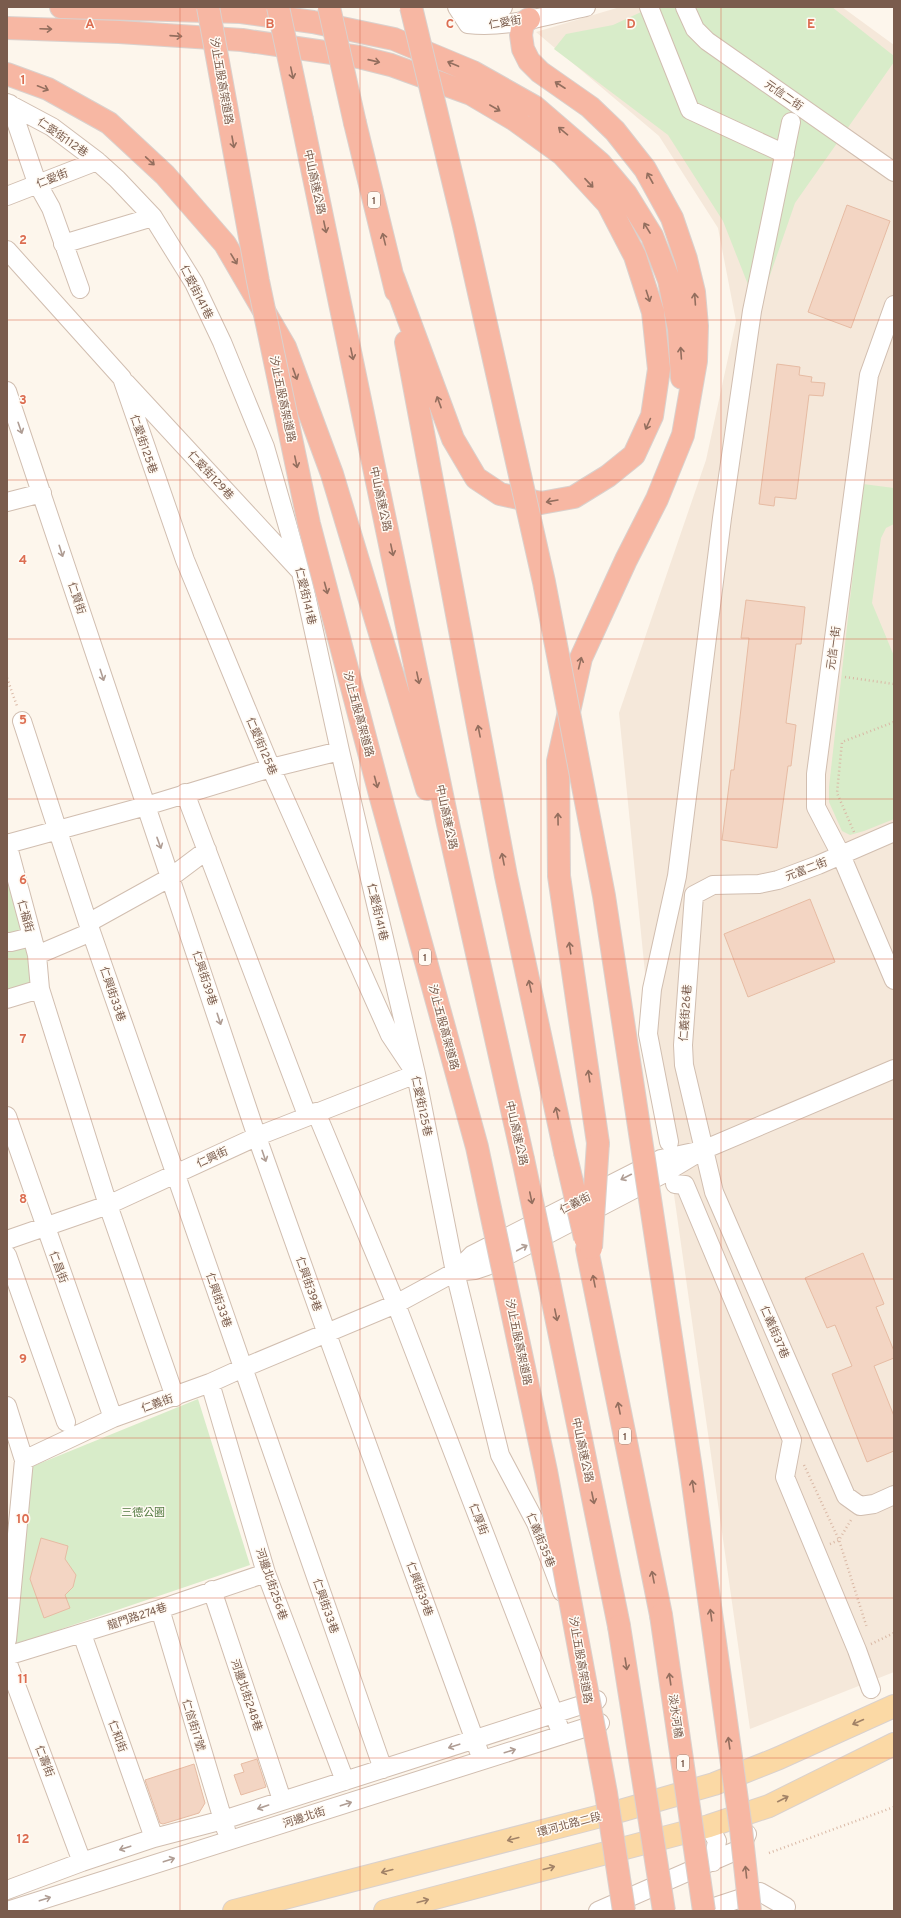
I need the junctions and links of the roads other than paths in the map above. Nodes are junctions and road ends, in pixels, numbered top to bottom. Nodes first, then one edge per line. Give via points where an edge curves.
1 (60, 7) edge
2 (208, 7) edge
3 (278, 7) edge
4 (329, 7) edge
5 (411, 7) edge
6 (457, 7) edge
7 (467, 7) edge
8 (503, 7) edge
9 (586, 7) edge
10 (649, 7) edge
11 (685, 7) edge
12 (529, 19) junction
13 (7, 28) edge
14 (7, 74) edge
15 (9, 103) edge
16 (791, 122) dead end
17 (785, 154) junction
18 (97, 161) junction
19 (894, 172) edge
20 (37, 183) junction
21 (7, 196) edge
22 (153, 217) junction
23 (63, 244) junction
24 (8, 254) edge
25 (394, 277) junction
26 (80, 289) dead end
27 (894, 305) edge
28 (122, 378) junction
29 (7, 391) edge
30 (673, 461) junction
31 (42, 492) junction
32 (7, 502) edge
33 (301, 572) junction
34 (22, 721) road end
35 (340, 750) junction
36 (271, 768) junction
37 (184, 794) junction
38 (146, 806) junction
39 (57, 829) junction
40 (894, 832) edge
41 (7, 843) edge
42 (207, 850) junction
43 (841, 855) junction
44 (11, 875) edge
45 (171, 877) junction
46 (713, 885) joint
47 (90, 928) junction
48 (31, 937) junction
49 (7, 942) edge
50 (37, 955) junction
51 (480, 965) junction
52 (894, 980) edge
53 (40, 989) junction
54 (7, 999) edge
55 (894, 1069) edge
56 (416, 1074) junction
57 (312, 1114) junction
58 (7, 1116) edge
59 (258, 1136) junction
60 (669, 1142) dead end
61 (703, 1150) junction
62 (175, 1175) junction
63 (675, 1184) dead end
64 (108, 1205) junction
65 (45, 1228) junction
66 (7, 1240) edge
67 (589, 1251) junction
68 (7, 1255) edge
69 (455, 1272) junction
70 (396, 1304) junction
71 (327, 1334) junction
72 (243, 1368) junction
73 (210, 1384) junction
74 (175, 1397) junction
75 (7, 1406) edge
76 (113, 1418) junction
77 (66, 1422) dead end
78 (24, 1460) junction
79 (894, 1495) edge
80 (266, 1573) junction
81 (212, 1590) junction
82 (160, 1609) junction
83 (82, 1634) junction
84 (7, 1640) edge
85 (7, 1656) edge
86 (7, 1661) edge
87 (870, 1689) dead end
88 (597, 1700) junction
89 (894, 1706) edge
90 (554, 1714) junction
91 (600, 1723) junction
92 (562, 1735) junction
93 (474, 1740) junction
94 (894, 1744) edge
95 (482, 1760) junction
96 (383, 1769) junction
97 (738, 1774) junction
98 (345, 1782) junction
99 (282, 1800) junction
100 (620, 1811) junction
101 (747, 1814) junction
102 (223, 1820) junction
103 (709, 1826) junction
104 (154, 1838) junction
105 (229, 1841) junction
106 (82, 1862) junction
107 (713, 1862) junction
108 (7, 1890) edge
109 (786, 1907) dead end
110 (8, 1908) edge
111 (234, 1911) edge
112 (385, 1911) edge
113 (598, 1911) edge
114 (624, 1911) edge
115 (664, 1911) edge
116 (703, 1911) edge
117 (750, 1911) edge

30 -> 1 highway via 682,411 679,329 669,280 652,236 626,194 600,163 535,107 473,72 394,39 313,22 241,12
2 -> 114 highway, 汐止五股高架道路 / 1, bridge via 258,281 309,524 477,1146 546,1471 606,1793
3 -> 51 highway, 中山高速公路, bridge via 448,824
25 -> 4 highway, 1, bridge
117 -> 5 highway, bridge via 691,1469 604,896 542,574 464,226
6 - 12 street, 仁愛街 via 468,24 494,25
7 - 8 street, 仁愛街 via 491,10
9 - 12 street, 仁愛街
10 - 17 street via 690,110
11 - 19 street, 元信二街 via 695,29 707,41
30 -> 12 highway via 683,435 696,361 697,326 694,292 686,259 668,211 645,169 615,131 590,107 540,72 529,61 523,49 522,35 523,24
13 -> 25 highway via 242,40 358,57 391,65 471,94 515,120 562,154 608,204 635,256 653,312 659,369 652,416 634,455 608,476 574,497 541,503 500,494 476,478 453,439
14 -> 51 highway via 48,89 109,123 165,175 224,244 285,346 334,482
15 - 18 street, 仁愛街112巷 via 52,127
15 - 20 street
16 - 17 street
17 - 60 street via 752,311 722,518 677,876 652,989 648,1034
18 - 20 street, 仁愛街
18 - 22 street, 仁愛街141巷
20 - 21 street, 仁愛街
20 - 23 street via 51,208
22 - 23 street
22 - 33 street, 仁愛街141巷 via 194,283 222,342 265,447
23 - 26 street
24 - 28 street, 仁愛街125巷
67 -> 25 highway, 1, bridge via 565,1152 506,876
27 - 43 street, 元信一街 via 869,375 816,774 816,807
28 - 33 street, 仁愛街129巷
28 - 36 street, 仁愛街125巷 via 185,560
29 -> 31 street, 仁賢街
67 -> 30 highway, bridge via 598,1143 559,876 558,761 581,658
31 - 32 street
31 -> 38 street, 仁賢街
33 - 35 street, 仁愛街141巷
34 - 39 street, 仁興街33巷
35 - 36 street
35 - 56 street, 仁愛街141巷
36 - 37 street
36 - 56 street, 仁愛街125巷 via 390,1035
37 - 38 street
37 - 42 street, 仁厚街
38 - 39 street
38 -> 45 street, 仁興街39巷
39 - 41 street
39 - 47 street, 仁興街33巷
40 - 43 street, 元富二街
41 - 44 street, 仁福街
42 - 45 street
42 - 57 street, 仁厚街
43 - 46 street, 元富二街 via 759,884
43 - 52 street, 元信一街
44 - 48 street, 仁福街
45 - 47 street
45 -> 59 street, 仁興街39巷
46 - 61 street, 仁義街26巷 via 694,895 683,1045 684,1065
47 - 50 street
47 - 62 street, 仁興街33巷
48 - 49 street
48 - 50 street, 仁福街
50 - 53 street, 仁福街
51 -> 115 highway, 中山高速公路, bridge via 620,1626
53 - 54 street
53 - 64 street, 仁福街
55 - 61 street, 仁義街
56 - 57 street, 仁興街
56 - 69 street, 仁愛街125巷
57 - 59 street, 仁興街
57 - 70 street, 仁厚街
58 - 65 street, 仁昌街
59 - 62 street, 仁興街
59 -> 71 street, 仁興街39巷
61 - 69 street, 仁義街 via 661,1159 472,1255
61 - 79 street, 仁義街37巷 via 714,1192 855,1513
62 - 64 street, 仁興街
62 - 72 street, 仁興街33巷
63 - 87 street via 685,1185 792,1440 785,1477 857,1650
64 - 65 street, 仁興街
64 - 74 street, 仁福街
65 - 66 street, 仁興街
65 - 76 street, 仁昌街
116 -> 67 highway, 淡水河橋 / 1, bridge via 661,1615
68 - 77 street
69 - 70 street, 仁義街
69 - 88 street, 仁義街35巷 via 500,1455 536,1523 594,1678
70 - 71 street, 仁義街
70 - 90 street, 仁厚街
71 - 72 street, 仁義街
71 - 93 street, 仁興街39巷
72 - 73 street, 仁義街
72 - 96 street, 仁興街33巷
73 - 74 street, 仁義街
73 - 80 street, 河邊北街256巷
74 - 76 street, 仁義街
75 - 78 street
76 - 78 street, 仁義街
78 - 84 street
80 - 81 street, 龍門路274巷
80 - 98 street, 河邊北街256巷
81 - 82 street, 龍門路274巷
81 - 99 street, 河邊北街248巷
82 - 83 street, 龍門路274巷
82 - 102 street, 仁信街17號
83 - 85 street, 龍門路274巷
83 - 104 street, 仁和街
86 - 106 street, 仁壽街
88 - 90 street, 河邊北街
88 - 91 street, 仁義街35巷
89 -> 97 main road, 環河北路二段
90 - 92 street, 仁厚街
90 - 93 street, 河邊北街
91 - 92 street, 河邊北街
91 - 100 street, 仁義街35巷
95 -> 92 street, 河邊北街
93 - 95 street, 仁興街39巷
93 -> 96 street, 河邊北街
101 -> 94 main road via 769,1806
105 -> 95 street, 河邊北街
96 - 98 street, 河邊北街
97 - 100 main road, 環河北路二段 via 714,1784
97 - 101 street
98 - 99 street, 河邊北街
99 -> 102 street, 河邊北街
100 -> 111 main road, 環河北路二段
101 - 103 main road
101 - 107 street via 747,1836 740,1849
102 - 104 street, 河邊北街
102 - 105 street, 仁信街17號
103 - 107 street via 718,1841
112 -> 103 main road
104 -> 106 street, 河邊北街
110 -> 105 street, 河邊北街
106 - 108 street, 河邊北街
107 - 113 street
109 - 116 street via 760,1892

